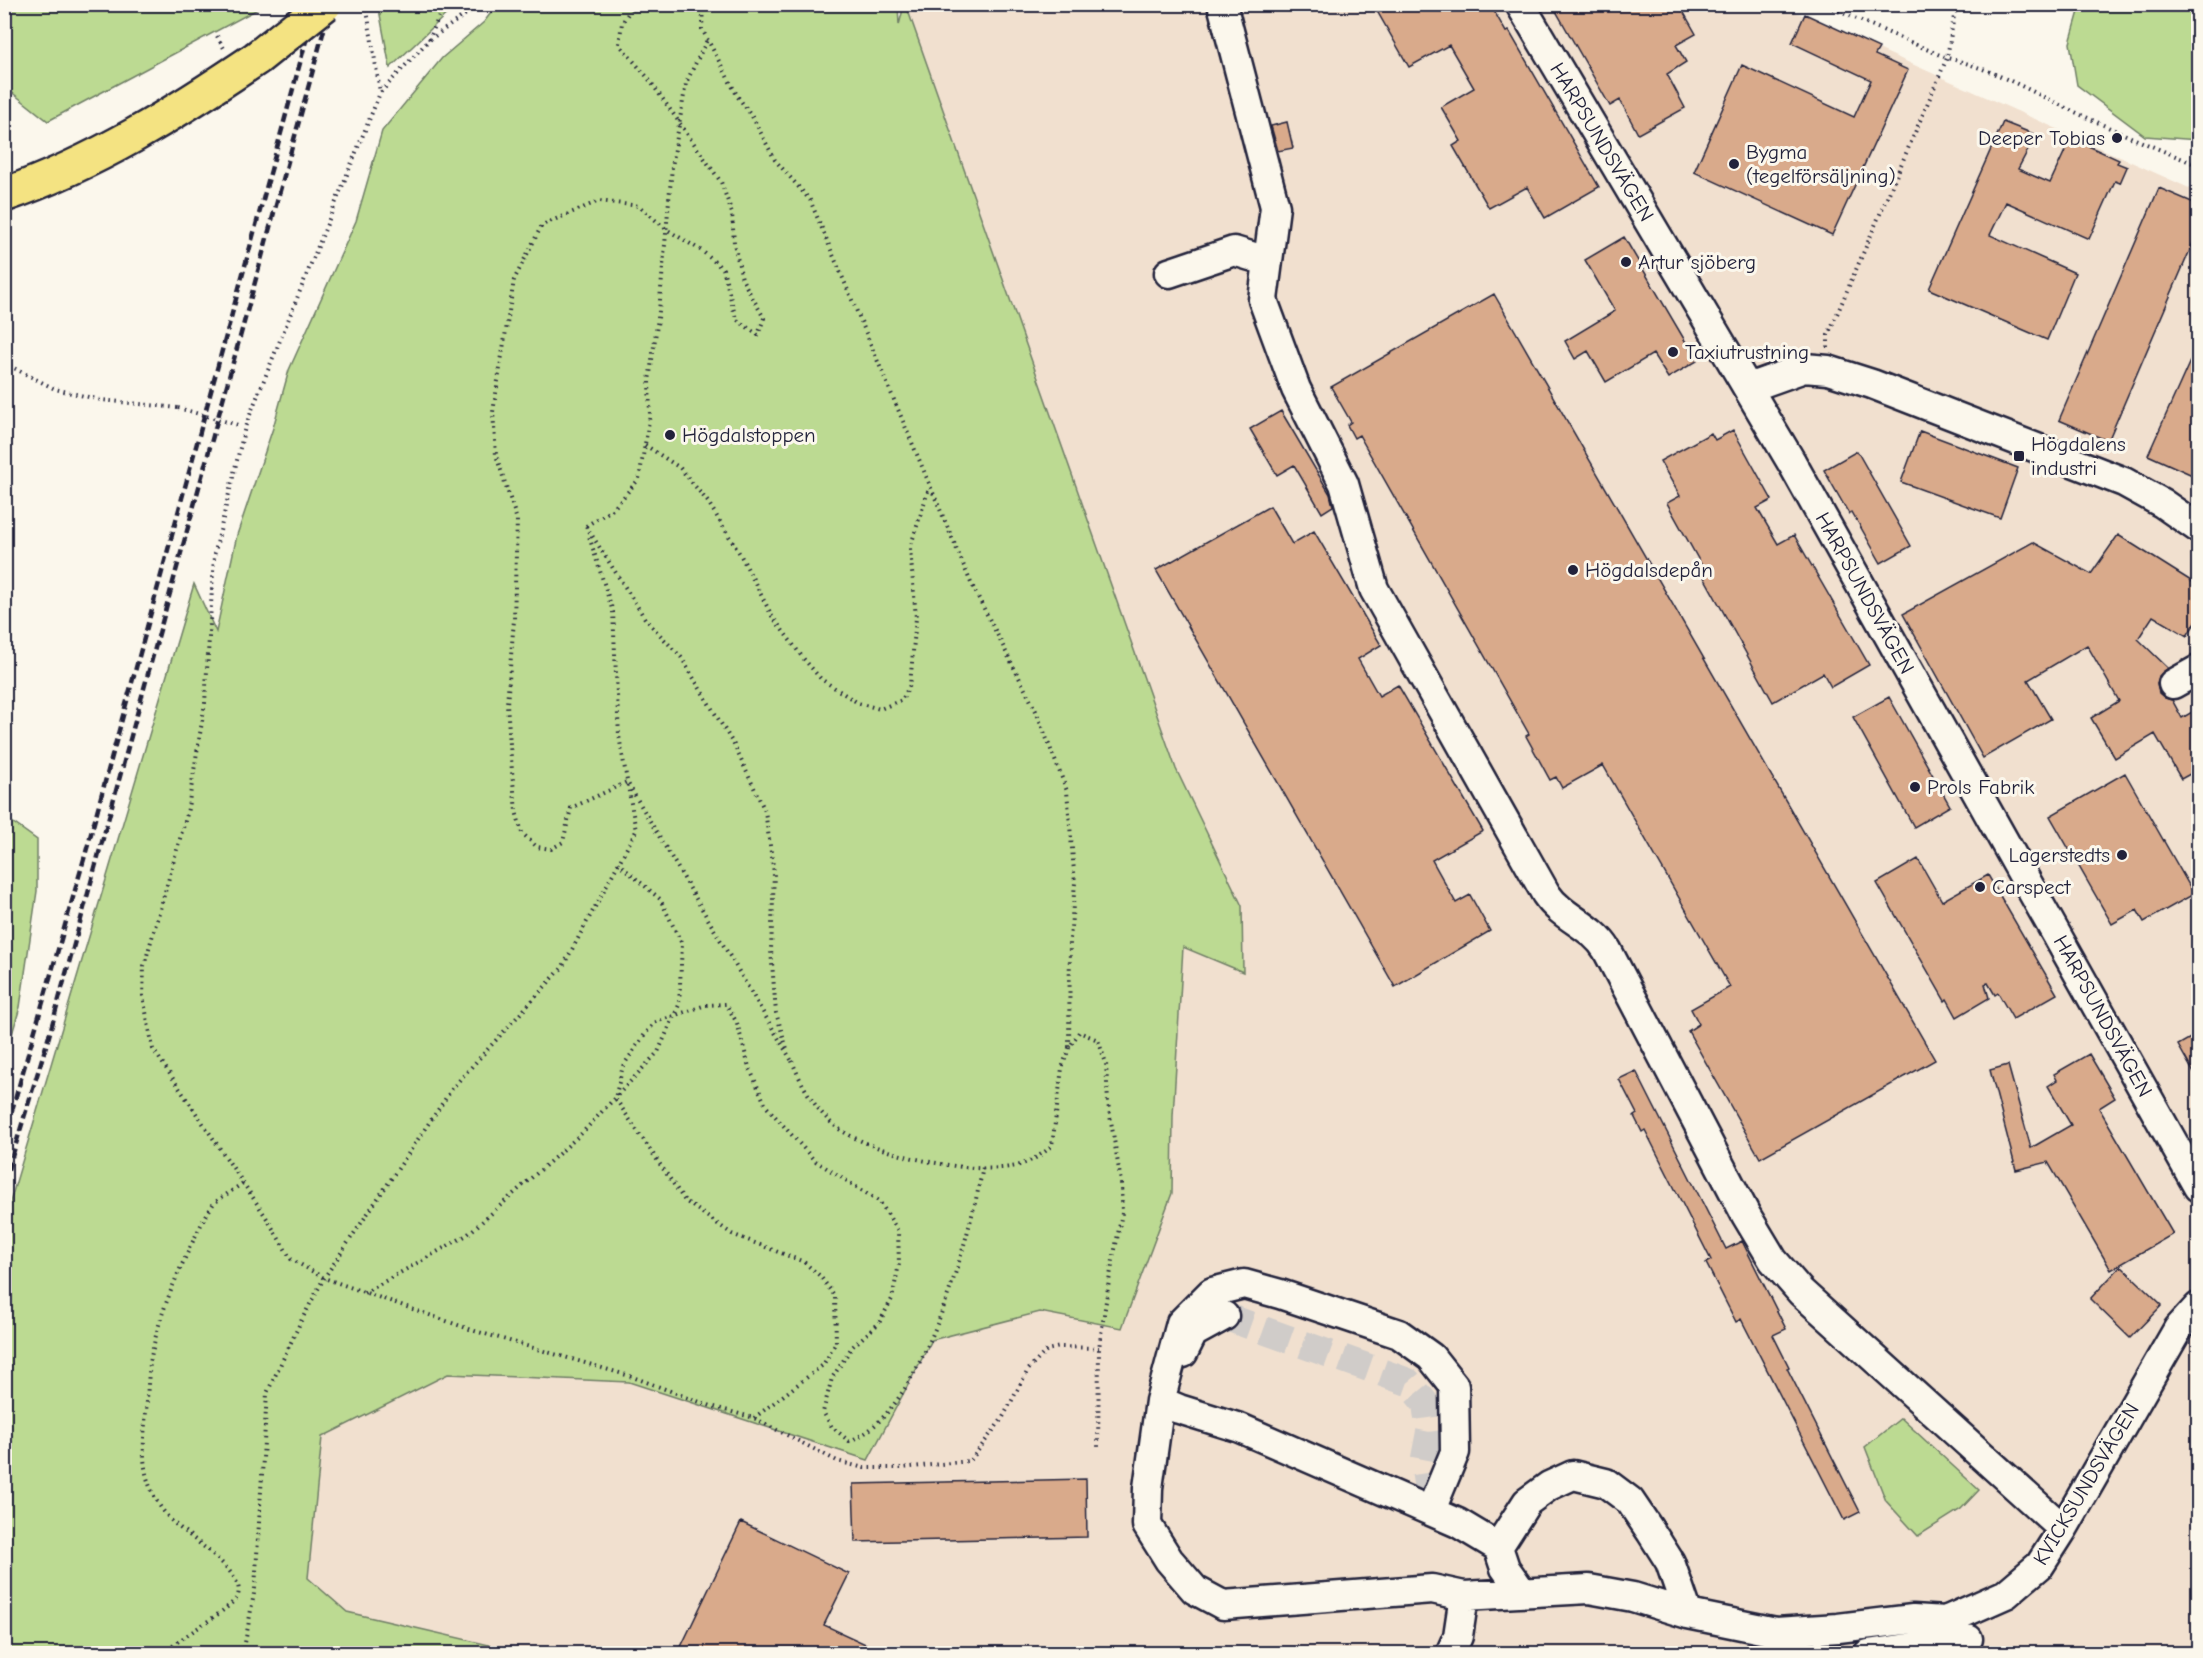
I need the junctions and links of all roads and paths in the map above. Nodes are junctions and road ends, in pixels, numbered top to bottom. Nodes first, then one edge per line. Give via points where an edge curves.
1 (325, 4) edge
2 (366, 4) edge
3 (444, 4) edge
4 (480, 4) edge
5 (634, 4) edge
6 (703, 4) edge
7 (1222, 4) edge
8 (1520, 4) edge
9 (1822, 4) edge
10 (1956, 4) edge
11 (217, 36) dead end
12 (707, 40) junction
13 (428, 41) junction
14 (243, 57) junction
15 (1947, 58) junction
16 (380, 93) junction
17 (680, 122) junction
18 (2199, 165) edge
19 (4, 195) edge
20 (666, 230) junction
21 (1267, 261) junction
22 (1169, 273) dead end
23 (4, 363) edge
24 (1828, 370) junction
25 (1748, 388) junction
26 (245, 427) junction
27 (645, 445) junction
28 (929, 488) junction
29 (586, 526) junction
30 (2199, 528) edge
31 (2199, 670) edge
32 (2173, 684) dead end
33 (627, 782) junction
34 (618, 863) junction
35 (676, 1014) junction
36 (1069, 1048) junction
37 (793, 1063) junction
38 (615, 1098) junction
39 (982, 1167) junction
40 (243, 1184) junction
41 (2199, 1187) edge
42 (324, 1278) junction
43 (364, 1293) junction
44 (2199, 1307) edge
45 (1224, 1316) dead end
46 (1099, 1348) junction
47 (1160, 1401) junction
48 (754, 1418) junction
49 (1098, 1450) dead end
50 (1431, 1510) junction
51 (2063, 1529) junction
52 (1498, 1547) junction
53 (1522, 1592) junction
54 (2006, 1594) junction
55 (1464, 1596) junction
56 (1688, 1614) junction
57 (1960, 1650) edge
58 (164, 1653) edge
59 (243, 1653) edge
60 (1450, 1653) edge
61 (1868, 1653) edge

1 - 14 main road, bridge
2 - 16 path
3 - 13 path
4 - 13 path
5 - 17 path via 622,23 619,44
6 - 12 path via 702,29
7 - 21 street via 1275,207
8 - 25 street, HARPSUNDSVÄGEN
9 - 15 path
10 - 15 path
11 - 14 path
12 - 17 path via 686,83
12 - 28 path via 775,160 810,200
13 - 16 path
14 - 19 main road via 196,100 104,153
15 - 18 path via 1967,62 2136,141
15 - 24 path via 1828,335
16 - 26 path
17 - 20 path
17 - 20 path via 721,182 732,213 742,279 764,318 758,334 736,320 723,269
20 - 27 path
20 - 33 path via 639,206 599,201 542,225 514,280 493,412 496,455 517,520 507,704 516,811 522,833 537,847 551,849 563,842 572,808
21 - 22 street via 1234,251
21 - 51 street via 1263,300 1296,389 1344,484 1374,589 1546,894 1562,913 1601,940 1773,1260 1801,1292
23 - 26 path, bridge via 55,389 101,400 178,408
24 - 25 street via 1804,368
24 - 30 street via 2124,482
25 - 41 street, HARPSUNDSVÄGEN
26 - 40 path via 214,556 205,703 187,814 144,966 143,996 153,1049
27 - 28 path via 680,468 708,502 772,616 821,679 858,703 880,709 902,700 910,685 916,618 910,548
27 - 29 path via 639,479 613,509
28 - 36 path via 971,583 1036,711 1067,791 1075,883
29 - 33 path via 614,612 620,736
29 - 37 path via 646,620 681,657 734,745 765,811 774,873 771,950 776,1013
31 - 32 street
33 - 34 path via 636,831
33 - 37 path
34 - 35 path via 660,899 682,944
34 - 42 path via 562,968 454,1086
35 - 38 path via 658,1052
35 - 38 path via 656,1022 645,1034 623,1066
35 - 39 path via 726,1004 737,1023 749,1067 766,1106 814,1160 880,1202 898,1231 899,1264 892,1299 879,1323 852,1347 832,1378 823,1412 849,1441 862,1437 888,1414 917,1367 957,1268
36 - 39 path via 1062,1068 1052,1146 1037,1158 1016,1166
36 - 46 path via 1079,1032 1098,1040 1106,1063 1108,1103 1122,1182 1122,1213
37 - 39 path via 815,1104 835,1126 862,1141 924,1161
38 - 43 path via 581,1134 466,1235
38 - 48 path via 685,1201 732,1234 804,1262 835,1296 836,1343 824,1365
40 - 42 path via 291,1259
40 - 58 path via 214,1203 205,1217 165,1306 152,1350 144,1436 145,1471 159,1504 172,1521 232,1573 238,1596
42 - 43 path
42 - 59 path via 267,1393 255,1588
43 - 48 path
44 - 51 street, KVICKSUNDSVÄGEN via 2178,1329
45 - 47 street via 1193,1333
46 - 48 path via 1047,1350 1028,1370 1002,1419 970,1461 864,1468 837,1461
46 - 49 path
47 - 50 street via 1240,1428
47 - 50 street via 1181,1323 1212,1292 1244,1284 1399,1334 1431,1357 1454,1386 1455,1452
47 - 55 street, KVICKSUNDSVÄGEN via 1148,1488 1148,1525 1169,1560 1195,1590 1222,1605 1432,1589
50 - 52 street
51 - 54 street, KVICKSUNDSVÄGEN via 2040,1565
52 - 53 street via 1505,1568
52 - 56 street via 1527,1503 1549,1486 1573,1475 1606,1483 1630,1502 1670,1562
53 - 55 street, KVICKSUNDSVÄGEN
53 - 56 street, KVICKSUNDSVÄGEN via 1589,1589
54 - 56 street, KVICKSUNDSVÄGEN via 1945,1622 1912,1619 1776,1632
54 - 57 street
55 - 60 street via 1458,1636
57 - 61 street

